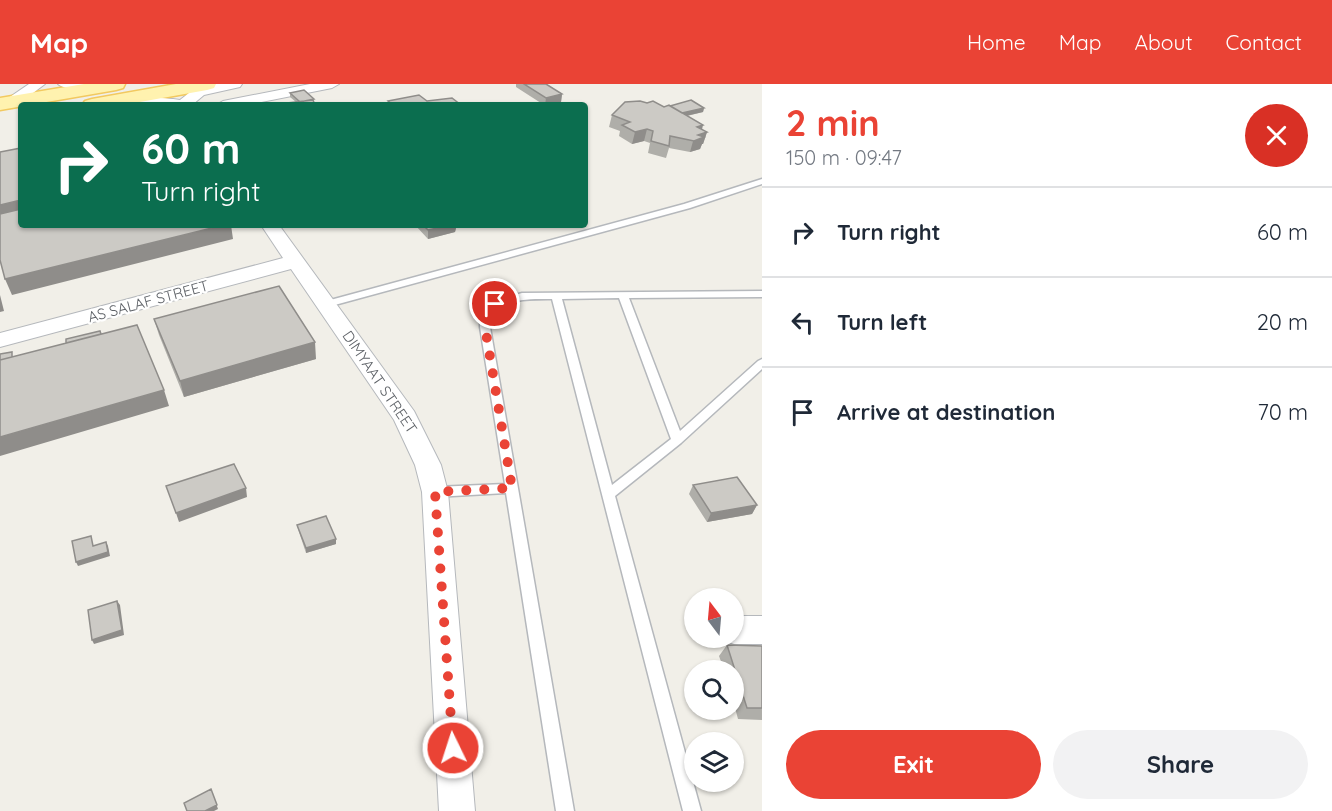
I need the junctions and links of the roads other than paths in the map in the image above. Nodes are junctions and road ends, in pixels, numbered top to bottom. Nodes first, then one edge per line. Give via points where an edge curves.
1 (38, 84) edge
2 (65, 84) edge
3 (207, 84) edge
4 (235, 84) edge
5 (332, 84) edge
6 (111, 85) edge
7 (37, 102) edge
8 (108, 102) edge
9 (142, 102) edge
10 (168, 102) edge
11 (185, 102) edge
12 (239, 102) edge
13 (11, 108) edge
14 (0, 122) edge
15 (762, 182) edge
16 (272, 228) edge
17 (296, 261) junction
18 (762, 294) edge
19 (623, 295) junction
20 (556, 296) junction
21 (327, 304) junction
22 (0, 340) edge
23 (762, 363) edge
24 (677, 440) junction
25 (512, 488) junction
26 (435, 492) junction
27 (608, 495) junction
28 (744, 630) edge
29 (762, 630) edge
30 (457, 811) edge
31 (565, 811) edge
32 (692, 811) edge

1 - 13 street
2 - 6 street
3 - 8 main road
4 - 11 street via 197,93
5 - 12 street
6 - 7 main road
9 - 10 street
13 - 14 main road
15 - 21 lane
16 - 17 street, DIMYAAT STREET
17 - 21 street, DIMYAAT STREET
17 - 22 street, AS SALAF STREET
18 - 19 lane
19 - 20 lane
19 - 24 lane
20 - 25 lane via 512,298 495,304 485,314
20 - 27 lane
21 - 26 street, DIMYAAT STREET via 405,417 428,465
23 - 24 lane
24 - 27 lane
25 - 26 lane
25 - 31 lane
26 - 30 street, DIMYAAT STREET
27 - 32 lane
28 - 29 street

